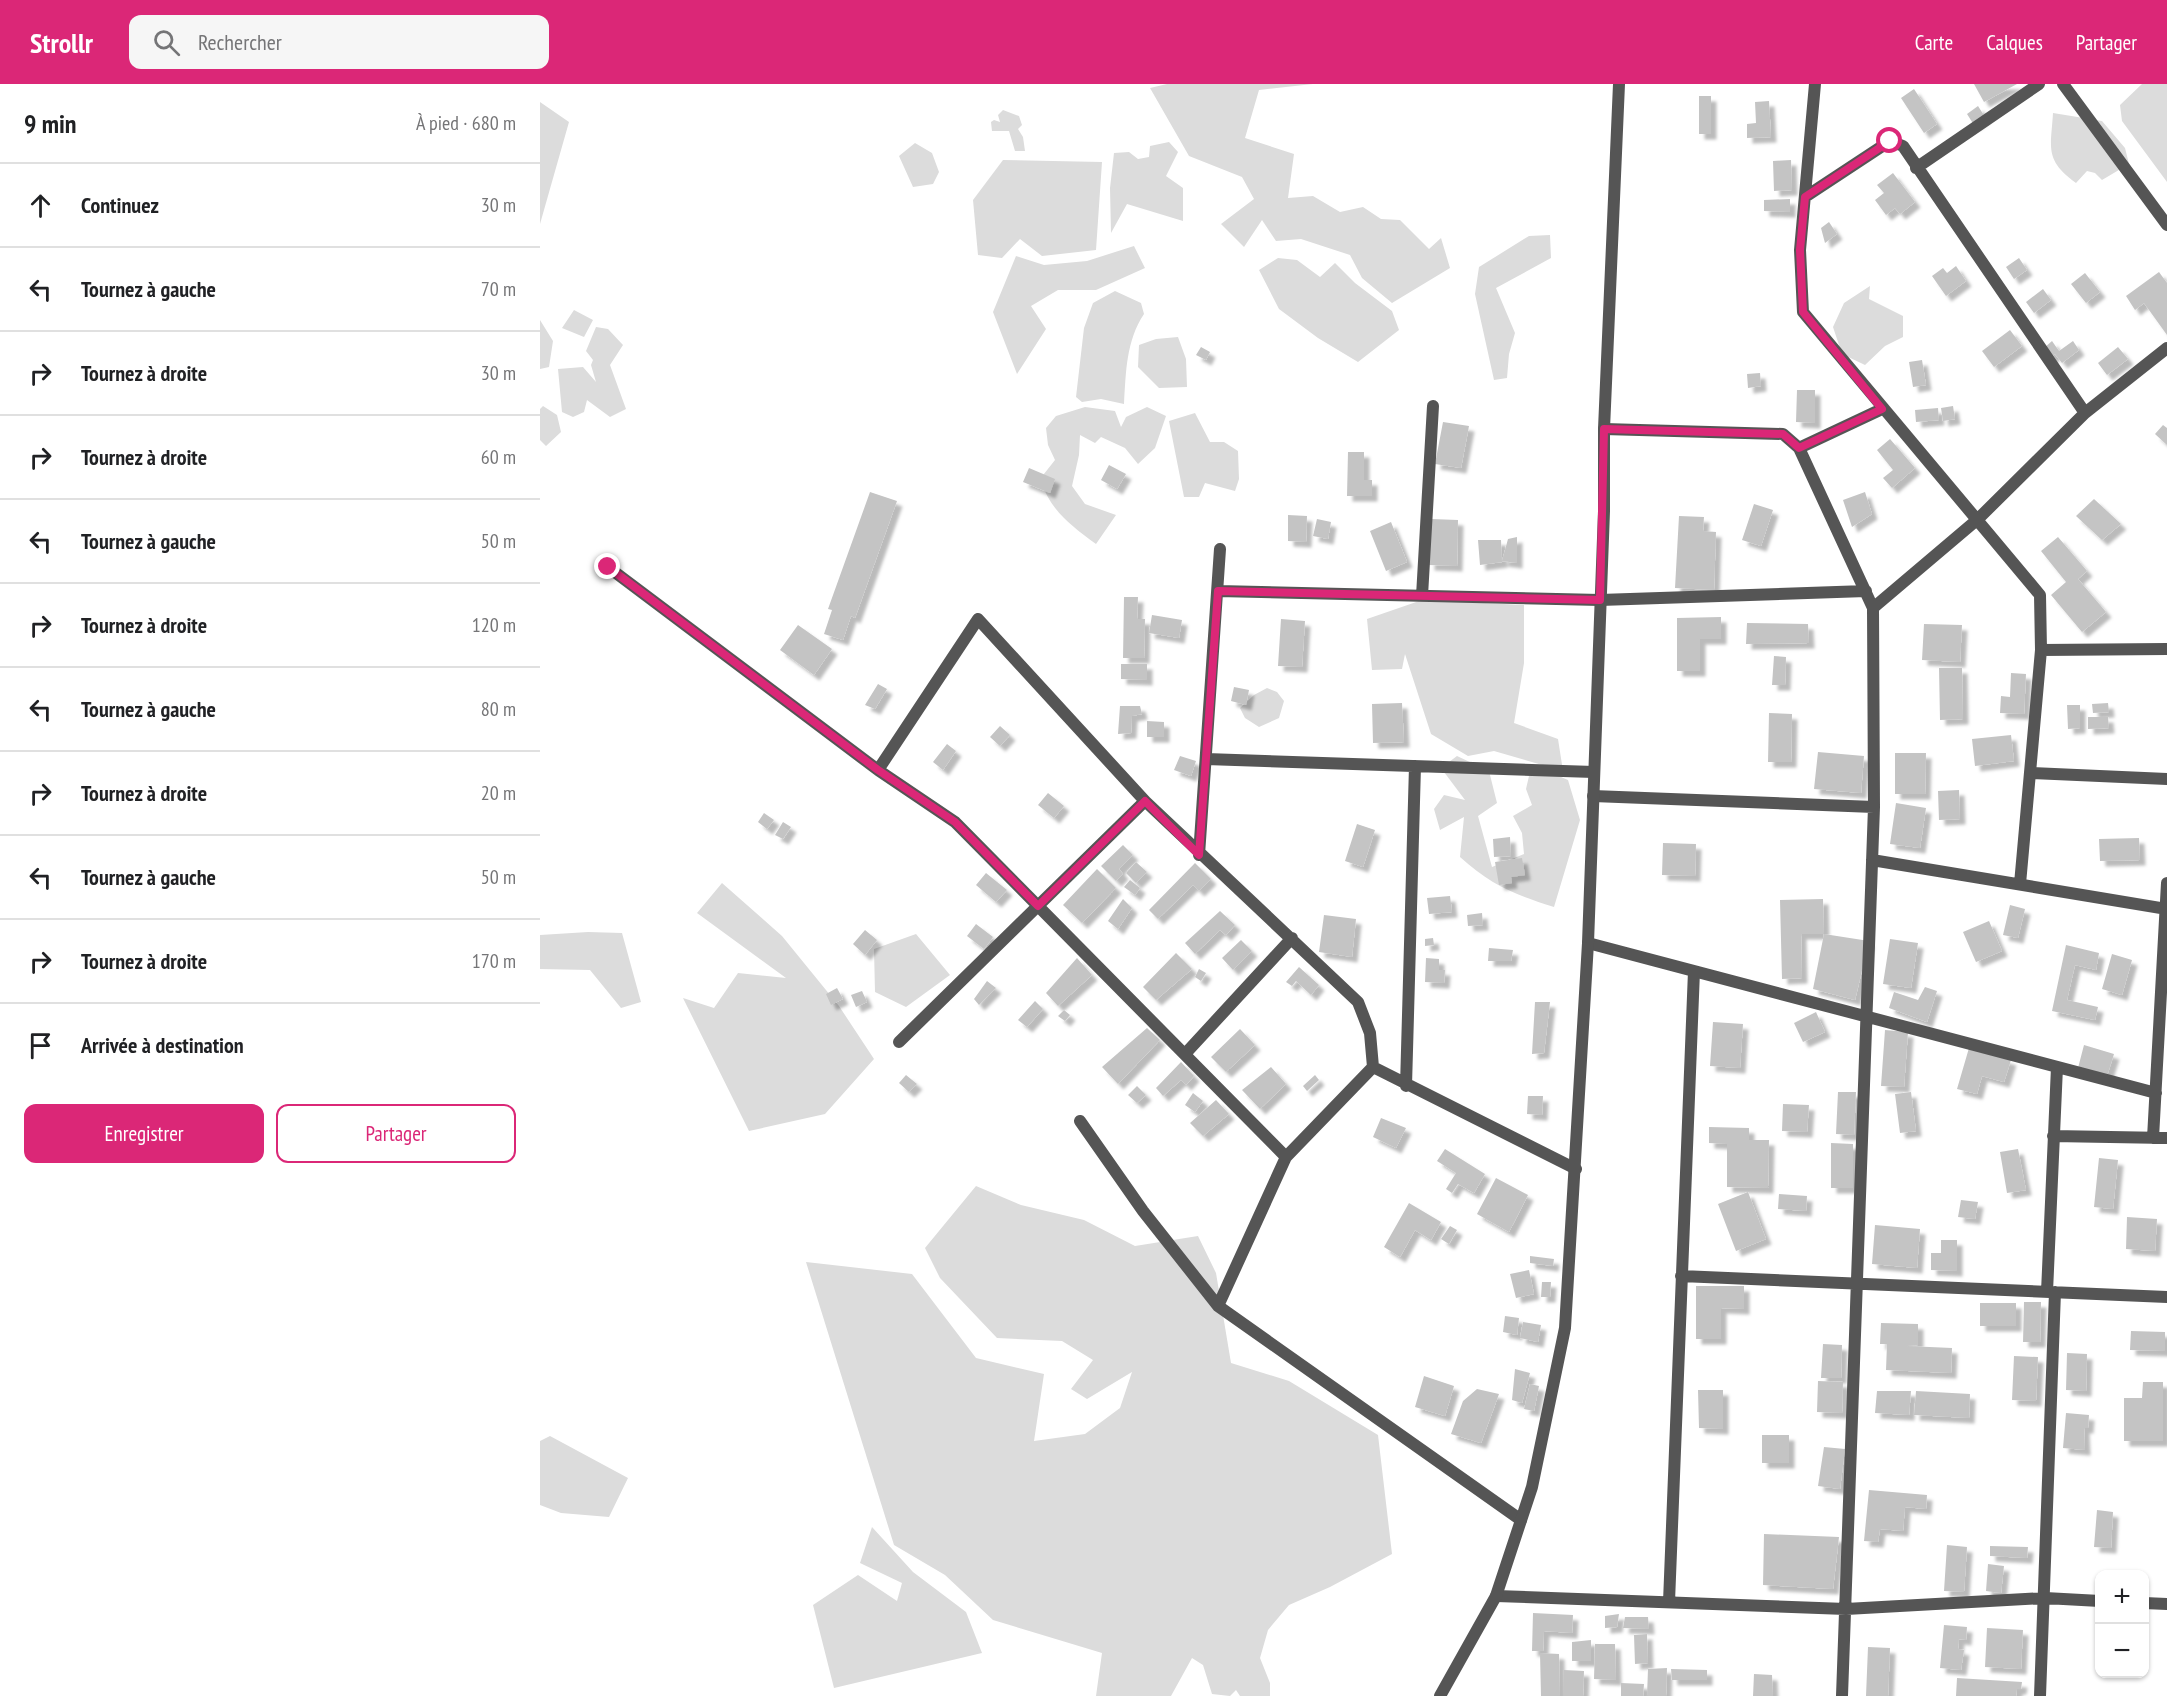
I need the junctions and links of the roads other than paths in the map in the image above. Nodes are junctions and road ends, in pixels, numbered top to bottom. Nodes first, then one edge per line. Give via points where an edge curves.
1 (1619, 84) edge
2 (1815, 84) edge
3 (2039, 84) edge
4 (2063, 84) edge
5 (1916, 168) junction
6 (1805, 197) junction
7 (2167, 225) edge
8 (2167, 348) edge
9 (1433, 406) dead end
10 (1882, 409) junction
11 (2085, 413) junction
12 (1604, 429) junction
13 (1799, 448) junction
14 (1978, 519) junction
15 (1220, 549) dead end
16 (608, 567) dead end
17 (1218, 591) junction
18 (1866, 591) junction
19 (1422, 596) junction
20 (1600, 600) junction
21 (1872, 608) junction
22 (2167, 649) edge
23 (2041, 650) junction
24 (1206, 759) junction
25 (1415, 766) junction
26 (878, 770) junction
27 (1594, 772) junction
28 (2031, 773) junction
29 (2167, 779) edge
30 (1593, 796) junction
31 (1145, 801) junction
32 (1874, 807) junction
33 (1199, 855) junction
34 (1872, 860) junction
35 (2167, 883) edge
36 (2020, 884) junction
37 (1038, 906) junction
38 (2166, 909) edge
39 (1292, 938) junction
40 (1588, 943) junction
41 (1694, 971) junction
42 (1867, 1017) junction
43 (899, 1042) dead end
44 (1185, 1054) junction
45 (1373, 1067) junction
46 (2057, 1067) junction
47 (1406, 1086) junction
48 (2156, 1093) junction
49 (1080, 1121) dead end
50 (2053, 1136) junction
51 (2154, 1138) junction
52 (2167, 1138) edge
53 (1286, 1157) junction
54 (1576, 1169) junction
55 (1681, 1276) junction
56 (1857, 1284) junction
57 (2051, 1292) junction
58 (2167, 1297) edge
59 (1218, 1306) junction
60 (1521, 1520) junction
61 (1496, 1596) junction
62 (2045, 1598) junction
63 (2095, 1601) edge
64 (1669, 1602) junction
65 (2149, 1603) edge
66 (2167, 1604) edge
67 (1846, 1609) junction
68 (1440, 1696) edge
69 (1842, 1696) edge
70 (2040, 1696) edge

1 - 12 street
2 - 6 street
3 - 5 street
4 - 7 street
5 - 6 street via 1903,146 1890,141
5 - 11 street
6 - 10 street via 1800,250 1803,312
8 - 11 street
9 - 19 street
10 - 13 street
10 - 14 street
11 - 14 street
12 - 13 street via 1783,434
12 - 20 street
13 - 18 street
14 - 21 street
14 - 23 street via 2040,595
15 - 17 street
16 - 26 street
17 - 19 street
17 - 24 street
18 - 20 street
18 - 21 street
19 - 20 street
20 - 27 street
21 - 32 street
22 - 23 street
23 - 28 street
24 - 25 street
24 - 33 street
25 - 27 street
25 - 47 street
26 - 31 street via 978,619
26 - 37 street via 955,822
27 - 30 street
28 - 29 street
28 - 36 street
30 - 32 street
30 - 40 street
31 - 33 street
31 - 37 street
32 - 34 street
33 - 39 street
34 - 36 street
34 - 42 street
35 - 38 street
36 - 38 street
37 - 43 street
37 - 44 street
38 - 48 street
39 - 44 street
39 - 45 street via 1358,1002 1370,1033
40 - 41 street
40 - 54 street
41 - 42 street
41 - 55 street
42 - 46 street
42 - 56 street
44 - 53 street
45 - 47 street
45 - 53 street
46 - 48 street
46 - 50 street
47 - 54 street
48 - 51 street
49 - 59 street via 1143,1211
50 - 51 street
50 - 57 street
51 - 52 street
53 - 59 street
54 - 60 street via 1565,1328 1553,1398
55 - 56 street
55 - 64 street
56 - 57 street
56 - 67 street
57 - 58 street
57 - 62 street
59 - 60 street
60 - 61 street
61 - 64 street
61 - 68 street
62 - 63 street
62 - 67 street
62 - 70 street
64 - 67 street
65 - 66 street
67 - 69 street

